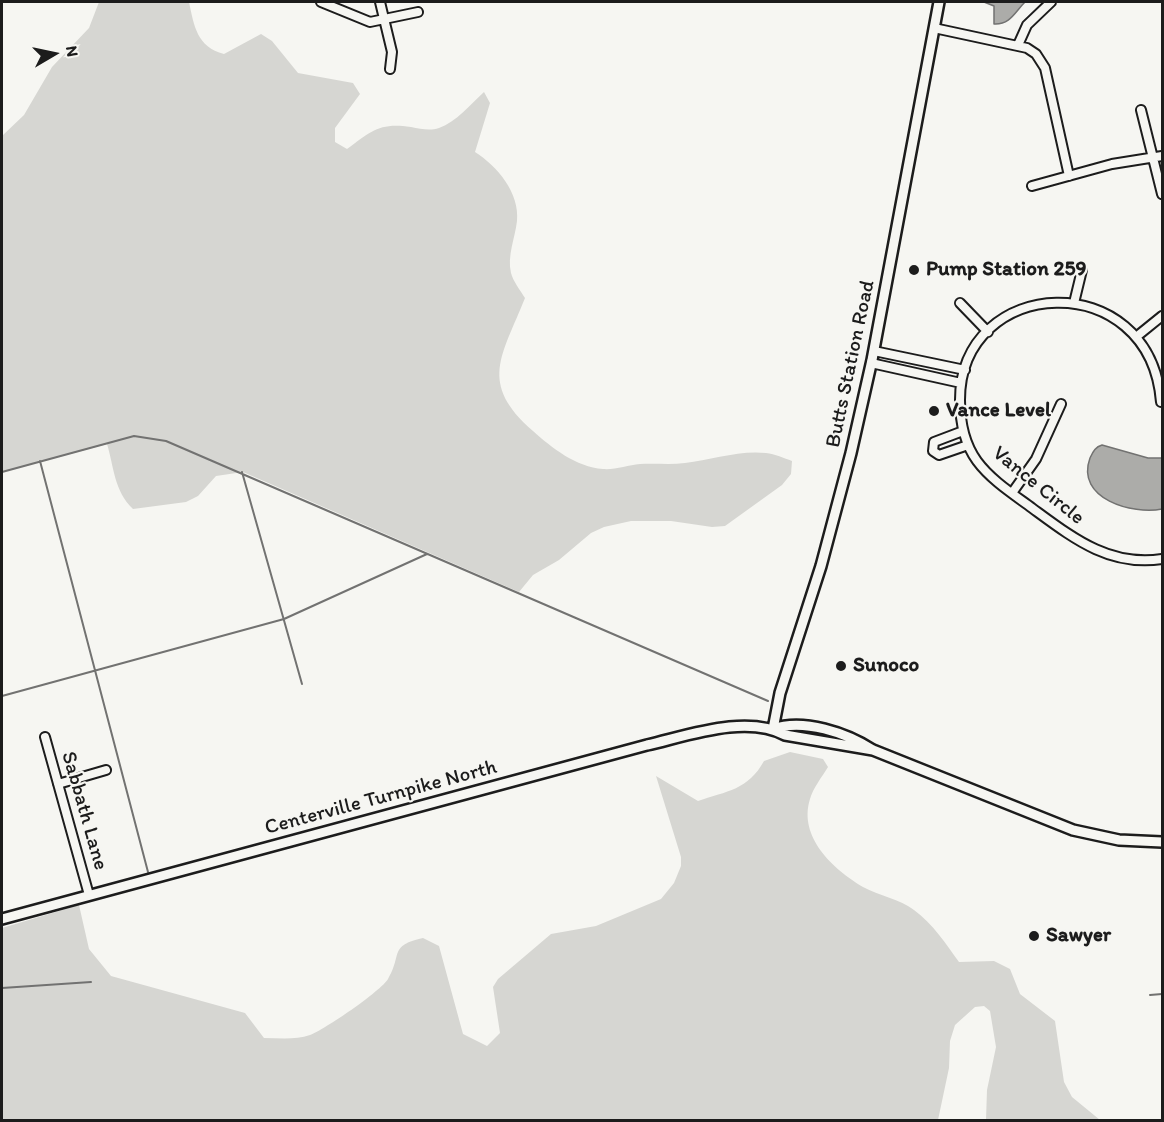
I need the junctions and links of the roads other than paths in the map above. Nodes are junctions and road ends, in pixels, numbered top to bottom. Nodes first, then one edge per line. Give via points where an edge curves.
1 (321, 2) edge
2 (380, 2) edge
3 (939, 2) edge
4 (1051, 2) edge
5 (418, 12) dead end
6 (384, 19) junction
7 (934, 28) junction
8 (1018, 45) junction
9 (390, 69) dead end
10 (1141, 110) dead end
11 (1162, 156) edge
12 (1153, 157) junction
13 (1069, 176) junction
14 (1032, 186) dead end
15 (1162, 194) edge
16 (1082, 270) dead end
17 (960, 303) dead end
18 (1074, 303) junction
19 (1162, 316) edge
20 (988, 332) junction
21 (1136, 337) junction
22 (874, 351) junction
23 (871, 363) junction
24 (965, 370) junction
25 (961, 383) junction
26 (1161, 402) dead end
27 (1061, 404) dead end
28 (963, 431) junction
29 (968, 445) junction
30 (1012, 493) junction
31 (1162, 559) edge
32 (773, 729) junction
33 (45, 737) dead end
34 (106, 770) dead end
35 (58, 784) junction
36 (1162, 842) edge
37 (89, 895) junction
38 (2, 919) edge

1 - 6 street via 359,20
2 - 6 street
3 - 7 main road, Butts Station Road
4 - 8 street via 1027,25
5 - 6 street
6 - 9 street via 392,52
7 - 8 street
7 - 22 main road, Butts Station Road
8 - 13 street via 1036,54 1045,68
10 - 12 street
11 - 12 street
12 - 13 street
12 - 15 street
13 - 14 street
16 - 18 street
17 - 20 street
18 - 20 street, Vance Circle via 1024,309
18 - 21 street, Vance Circle via 1110,316
19 - 21 street
20 - 24 street, Vance Circle
21 - 26 street, Vance Circle via 1155,368
22 - 23 main road, Butts Station Road
22 - 24 street
23 - 25 street
23 - 32 main road, Butts Station Road via 836,513 780,693
24 - 25 street, Vance Circle
25 - 28 street, Vance Circle
27 - 30 street via 1036,459
28 - 29 street, Vance Circle
28 - 29 street via 938,439 933,450 939,455
29 - 30 street, Vance Circle via 990,476
30 - 31 street, Vance Circle via 1090,549 1135,561
32 - 36 main road, Centerville Turnpike North via 786,724 858,740 873,750 1073,830 1119,840
32 - 37 main road, Centerville Turnpike North via 717,730 647,745
33 - 35 street, Sabbath Lane
34 - 35 street
35 - 37 street, Sabbath Lane
37 - 38 main road, Centerville Turnpike North

